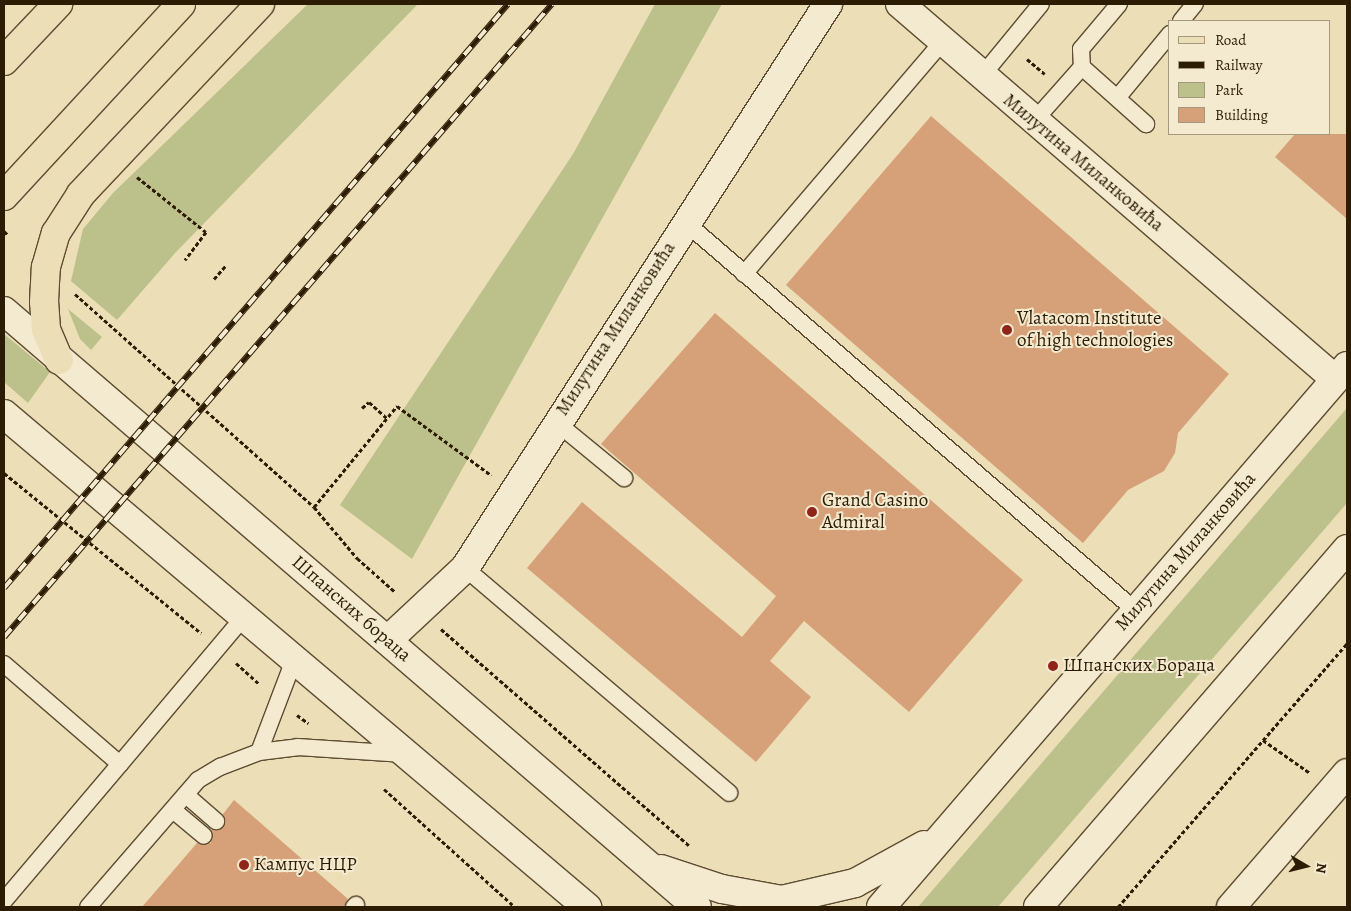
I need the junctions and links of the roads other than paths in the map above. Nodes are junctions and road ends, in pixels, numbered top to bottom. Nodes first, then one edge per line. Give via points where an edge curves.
1 (58, 4) edge
2 (181, 4) edge
3 (260, 4) edge
4 (828, 4) edge
5 (900, 4) edge
6 (1041, 4) edge
7 (1119, 4) edge
8 (1195, 4) edge
9 (1181, 20) edge
10 (1168, 36) edge
11 (940, 43) junction
12 (4, 61) edge
13 (1082, 67) junction
14 (981, 77) junction
15 (1118, 97) junction
16 (1034, 121) junction
17 (1146, 124) dead end
18 (4, 196) edge
19 (685, 222) junction
20 (744, 274) junction
21 (4, 311) edge
22 (59, 360) junction
23 (1341, 372) edge
24 (4, 414) edge
25 (557, 423) junction
26 (624, 478) dead end
27 (1347, 549) edge
28 (465, 568) junction
29 (1136, 611) junction
30 (244, 618) junction
31 (388, 640) junction
32 (294, 660) junction
33 (4, 664) edge
34 (259, 752) junction
35 (404, 754) junction
36 (120, 764) junction
37 (1340, 781) edge
38 (729, 793) dead end
39 (186, 795) junction
40 (173, 810) junction
41 (216, 821) dead end
42 (946, 831) junction
43 (204, 836) dead end
44 (646, 863) junction
45 (4, 900) edge
46 (88, 907) edge
47 (587, 907) edge
48 (698, 907) edge
49 (881, 907) edge
50 (1038, 907) edge
51 (1232, 907) edge

1 - 12 main road
2 - 18 main road
3 - 22 main road via 81,194 56,233 46,267 44,302 46,329
4 - 19 street, Милутина Миланковића
5 - 11 street, Милутина Миланковића
6 - 14 lane
7 - 13 lane via 1081,49
8 - 9 lane
10 - 15 lane
11 - 14 street, Милутина Миланковића
11 - 20 lane
13 - 15 lane
13 - 16 lane
14 - 16 street, Милутина Миланковића
15 - 17 lane
16 - 23 street, Милутина Миланковића
19 - 20 lane
19 - 25 street, Милутина Миланковића
20 - 29 lane
21 - 22 street, Шпанских бораца
22 - 31 street, Шпанских бораца
23 - 29 street, Милутина Миланковића
24 - 30 street
25 - 26 lane
25 - 28 street, Милутина Миланковића
27 - 50 street
28 - 31 street, Милутина Миланковића
28 - 38 lane
29 - 42 street, Милутина Миланковића
30 - 32 street
30 - 36 lane
31 - 44 street, Шпанских бораца
32 - 34 lane
32 - 35 street
33 - 36 lane
34 - 35 lane via 298,747
34 - 39 lane via 198,780
35 - 47 street
36 - 45 lane
37 - 51 street
39 - 40 lane
39 - 41 lane
40 - 43 lane
40 - 46 lane
42 - 44 street via 855,882 782,900 722,889
42 - 49 street, Милутина Миланковића
44 - 48 street, Шпанских бораца

